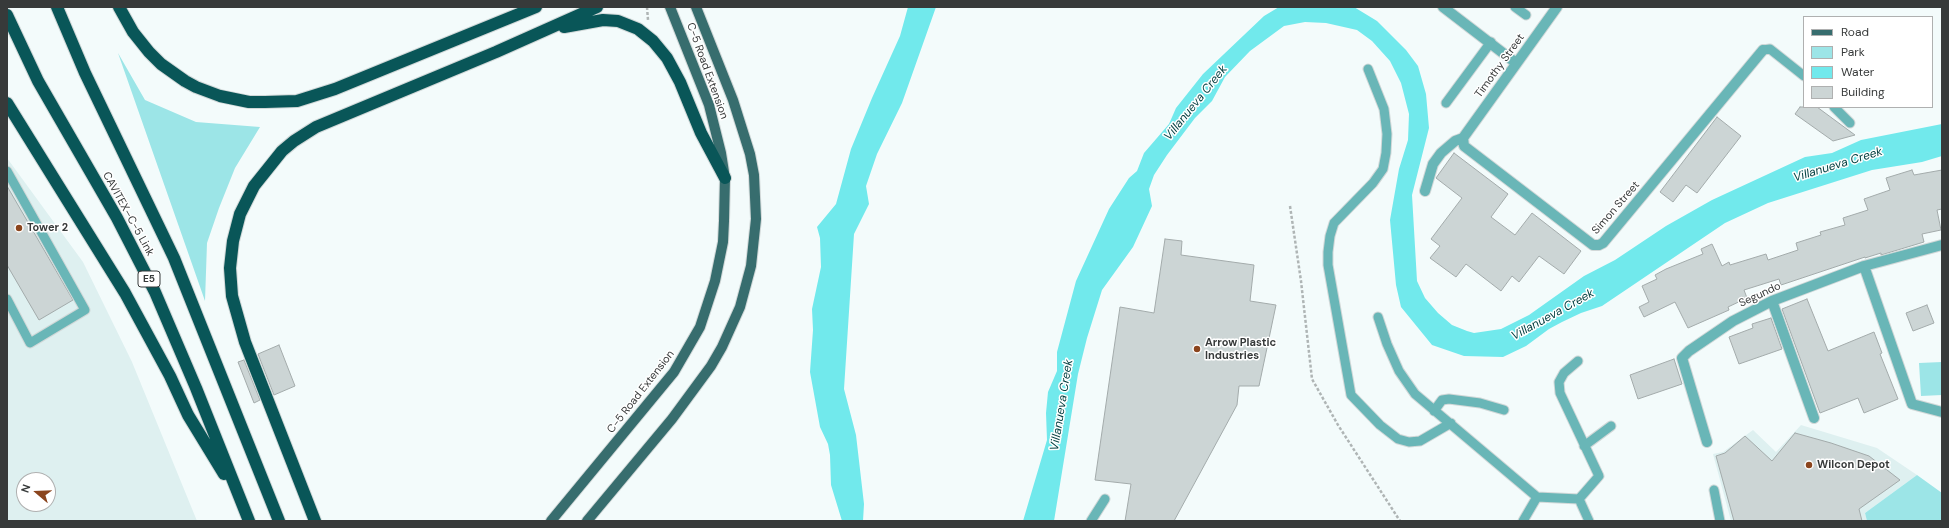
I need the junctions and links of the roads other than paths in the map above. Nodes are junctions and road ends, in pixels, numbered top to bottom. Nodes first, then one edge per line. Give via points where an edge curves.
1 (58, 7) edge
2 (119, 7) edge
3 (536, 7) edge
4 (597, 7) edge
5 (670, 7) edge
6 (696, 7) edge
7 (1443, 7) edge
8 (1515, 7) edge
9 (1557, 7) edge
10 (7, 15) edge
11 (1526, 15) dead end
12 (540, 32) junction
13 (1491, 42) junction
14 (1763, 50) joint
15 (1516, 63) junction
16 (1368, 69) dead end
17 (1803, 75) edge
18 (7, 102) edge
19 (1446, 104) dead end
20 (1835, 108) edge
21 (1850, 123) dead end
22 (1463, 138) junction
23 (7, 171) edge
24 (725, 178) junction
25 (1425, 191) dead end
26 (1942, 245) edge
27 (1864, 266) junction
28 (7, 298) edge
29 (1772, 301) junction
30 (1378, 317) dead end
31 (1578, 361) dead end
32 (1504, 410) dead end
33 (1434, 411) junction
34 (1942, 412) edge
35 (1814, 418) dead end
36 (1451, 423) junction
37 (1611, 426) dead end
38 (1707, 442) dead end
39 (1584, 446) junction
40 (1714, 490) dead end
41 (1537, 497) junction
42 (1105, 499) dead end
43 (1580, 499) junction
44 (241, 502) junction
45 (249, 521) edge
46 (279, 521) edge
47 (315, 521) edge
48 (551, 521) edge
49 (587, 521) edge
50 (1091, 521) edge
51 (1523, 521) edge
52 (1589, 521) edge
53 (1720, 521) edge

1 - 46 highway, CAVITEX–C-5 Link via 85,72 174,258
2 - 3 highway via 149,52 185,81 220,96 249,102 265,102 297,101 335,89
4 - 12 highway
5 - 24 main road, C-5 Road Extension via 710,105 722,153
6 - 49 main road, C-5 Road Extension via 733,100 750,154 754,175 756,219 751,266 740,307 711,366 672,419
7 - 13 street
8 - 11 lane
9 - 15 street, Timothy Street
10 - 44 highway, CAVITEX–C-5 Link / E5 via 38,81 152,286
12 - 24 highway via 603,20 624,23 645,34 660,49 674,70 701,133
12 - 47 highway via 305,133 272,162 247,199 236,227 231,254 230,281 233,304 245,342
13 - 15 street
13 - 19 lane
14 - 17 lane via 1770,49
14 - 22 street, Simon Street via 1599,245 1594,245 1464,146
15 - 22 street, Timothy Street
16 - 36 lane via 1384,108 1386,153 1382,169 1373,183 1334,223 1328,252 1328,265 1352,395 1361,407 1398,439 1420,441
18 - 44 highway via 125,293 188,415
20 - 21 lane
22 - 25 street via 1455,141 1441,153 1433,164
23 - 28 lane via 85,310 30,343
24 - 48 main road, C-5 Road Extension via 724,221 719,263 710,297 693,342 662,388
26 - 27 street, Segundo
27 - 29 street, Segundo
27 - 34 street via 1912,404
29 - 35 street
29 - 38 street, Segundo via 1733,321 1682,358
30 - 33 lane via 1399,371 1416,394
31 - 39 lane via 1564,372 1559,382 1560,393
32 - 33 lane via 1480,403 1449,399 1442,400
33 - 36 lane
36 - 41 lane
37 - 39 lane
39 - 43 lane via 1599,476
40 - 53 lane
41 - 43 lane
41 - 51 lane
42 - 50 lane
43 - 52 lane
44 - 45 highway, CAVITEX–C-5 Link / E5

